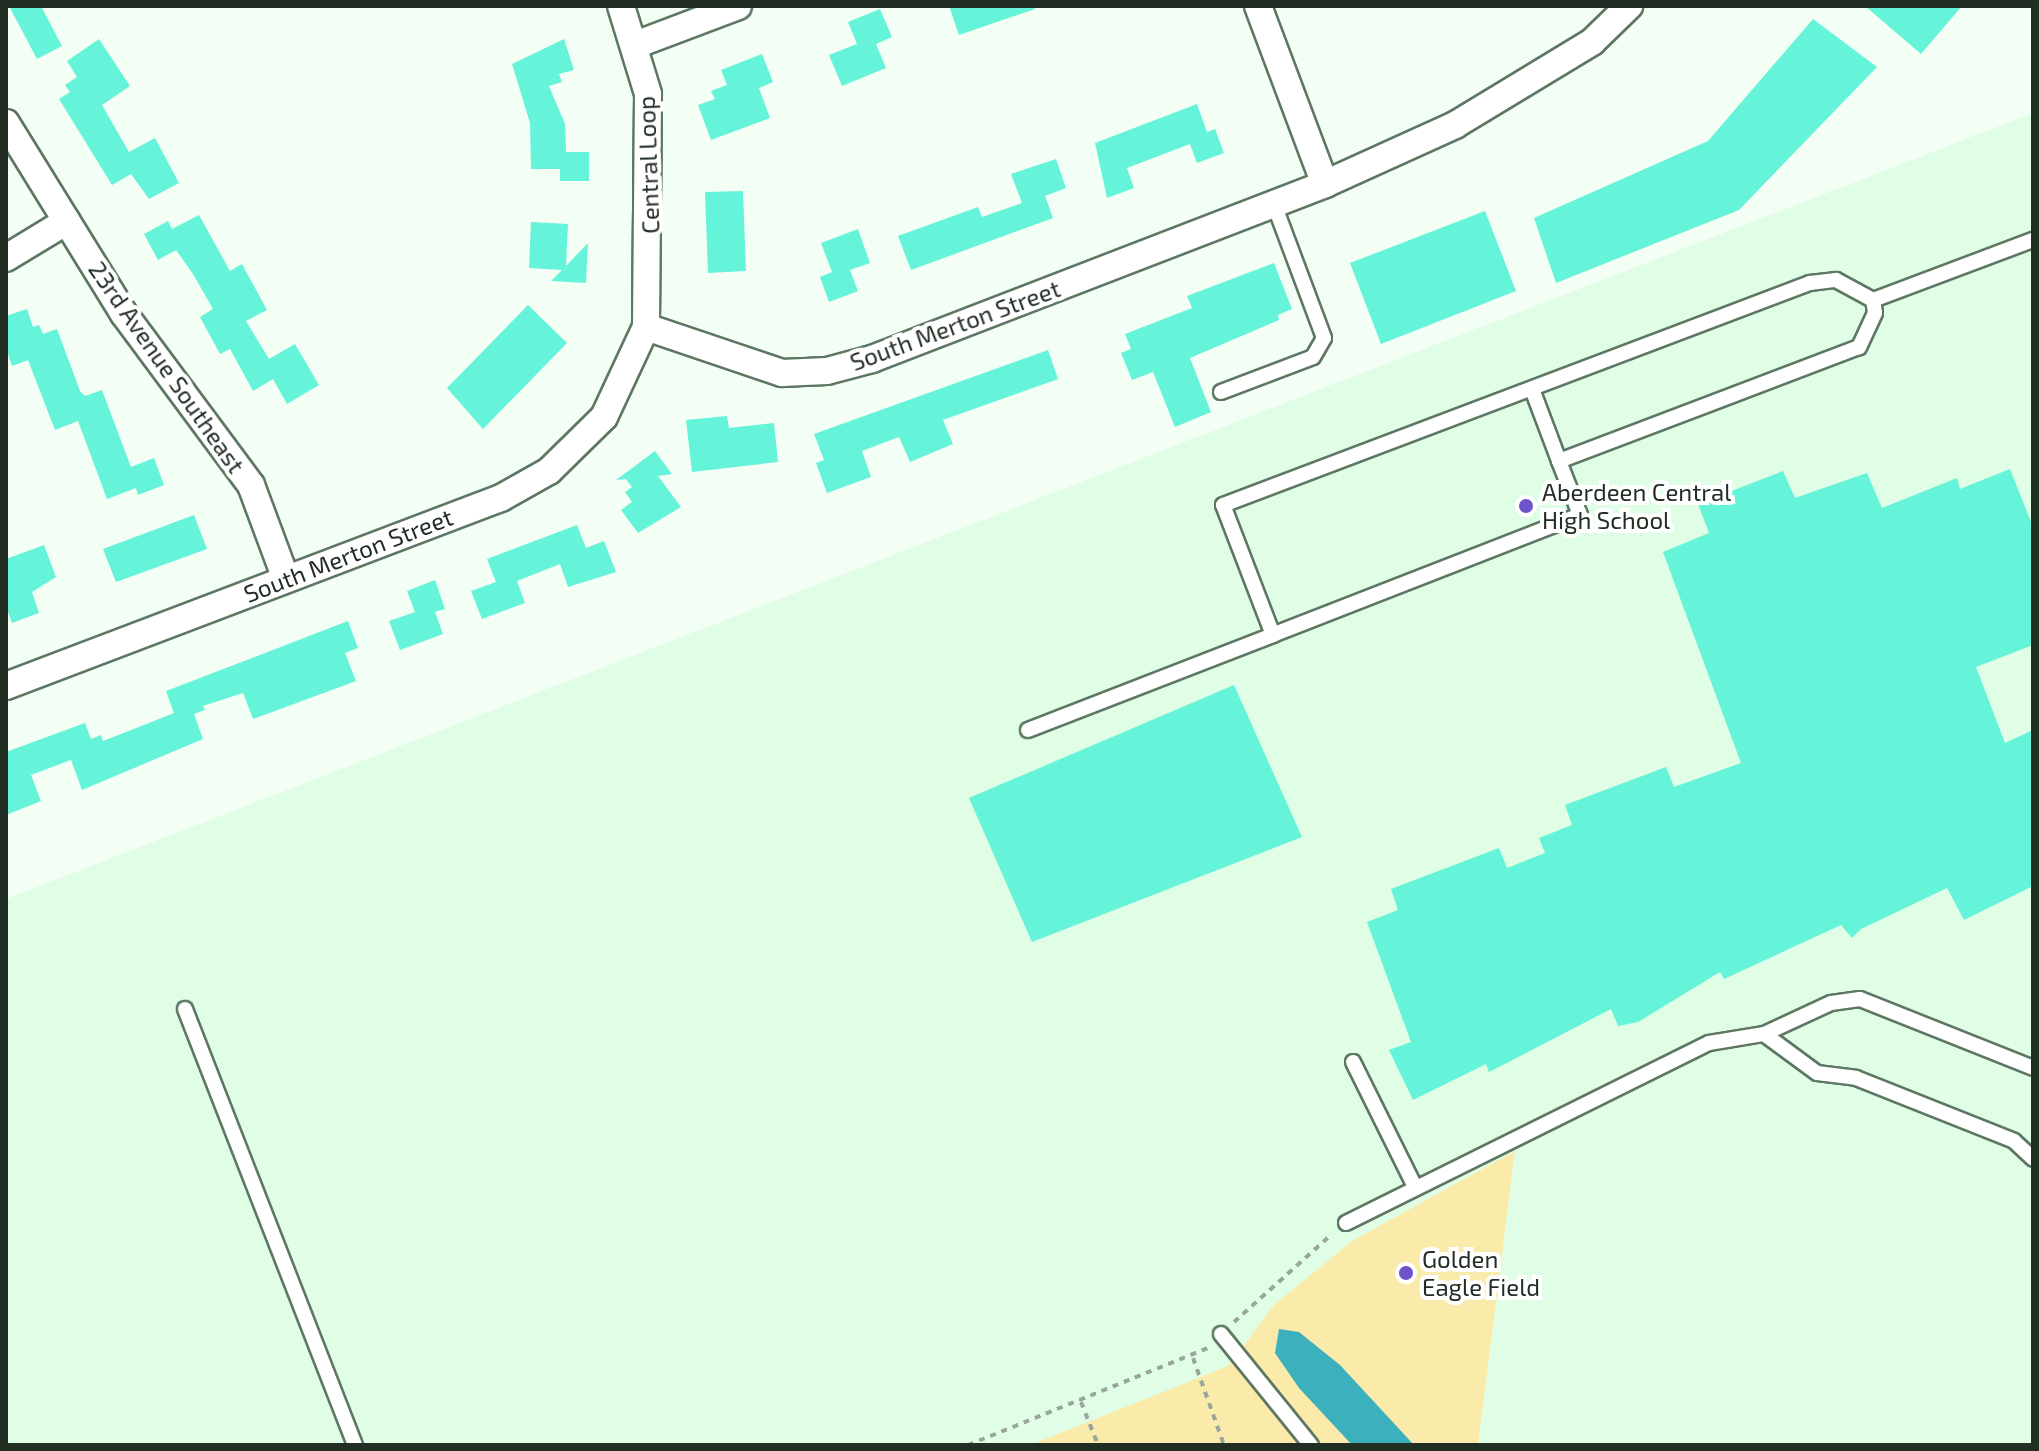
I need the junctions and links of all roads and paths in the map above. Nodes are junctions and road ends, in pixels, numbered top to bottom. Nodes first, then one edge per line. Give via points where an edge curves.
1 (621, 6) edge
2 (738, 6) edge
3 (1258, 6) edge
4 (1629, 6) edge
5 (635, 45) junction
6 (6, 123) edge
7 (1325, 184) junction
8 (1274, 204) junction
9 (67, 221) junction
10 (2033, 240) edge
11 (6, 258) edge
12 (1873, 300) junction
13 (646, 327) junction
14 (1532, 389) junction
15 (1221, 392) dead end
16 (1559, 461) junction
17 (286, 579) junction
18 (1273, 635) junction
19 (6, 686) edge
20 (1028, 730) dead end
21 (185, 1009) dead end
22 (1764, 1034) junction
23 (1353, 1062) dead end
24 (2033, 1068) edge
25 (2033, 1159) edge
26 (1415, 1187) junction
27 (1346, 1223) joint
28 (1221, 1334) junction
29 (1193, 1358) junction
30 (1081, 1402) junction
31 (355, 1445) edge
32 (968, 1445) edge
33 (1098, 1445) edge
34 (1224, 1445) edge
35 (1311, 1445) edge

1 - 5 street, Central Loop
2 - 5 street
3 - 7 street
4 - 7 street, South Merton Street via 1592,42 1496,101
5 - 13 street, Central Loop via 648,94 651,161
6 - 9 street, 23rd Avenue Southeast
7 - 8 street, South Merton Street
8 - 13 street, South Merton Street via 872,359 827,371 782,373
8 - 15 lane via 1324,338 1313,357
9 - 11 street
9 - 17 street, 23rd Avenue Southeast via 124,314 251,485
10 - 12 lane
12 - 14 lane via 1836,280 1810,283
12 - 16 lane via 1875,313 1859,347
13 - 17 street, South Merton Street via 604,417 549,471 501,498
14 - 16 lane
14 - 18 lane via 1223,505
16 - 18 lane via 1580,515
17 - 19 street, South Merton Street
18 - 20 lane
21 - 31 lane
22 - 24 lane via 1831,1003 1860,999
22 - 25 lane via 1817,1073 1856,1078 2014,1141
22 - 26 lane via 1709,1043
23 - 26 lane
26 - 27 lane
27 - 28 path via 1306,1253
28 - 29 path
28 - 35 lane
29 - 30 path
29 - 34 path
30 - 32 path
30 - 33 path

